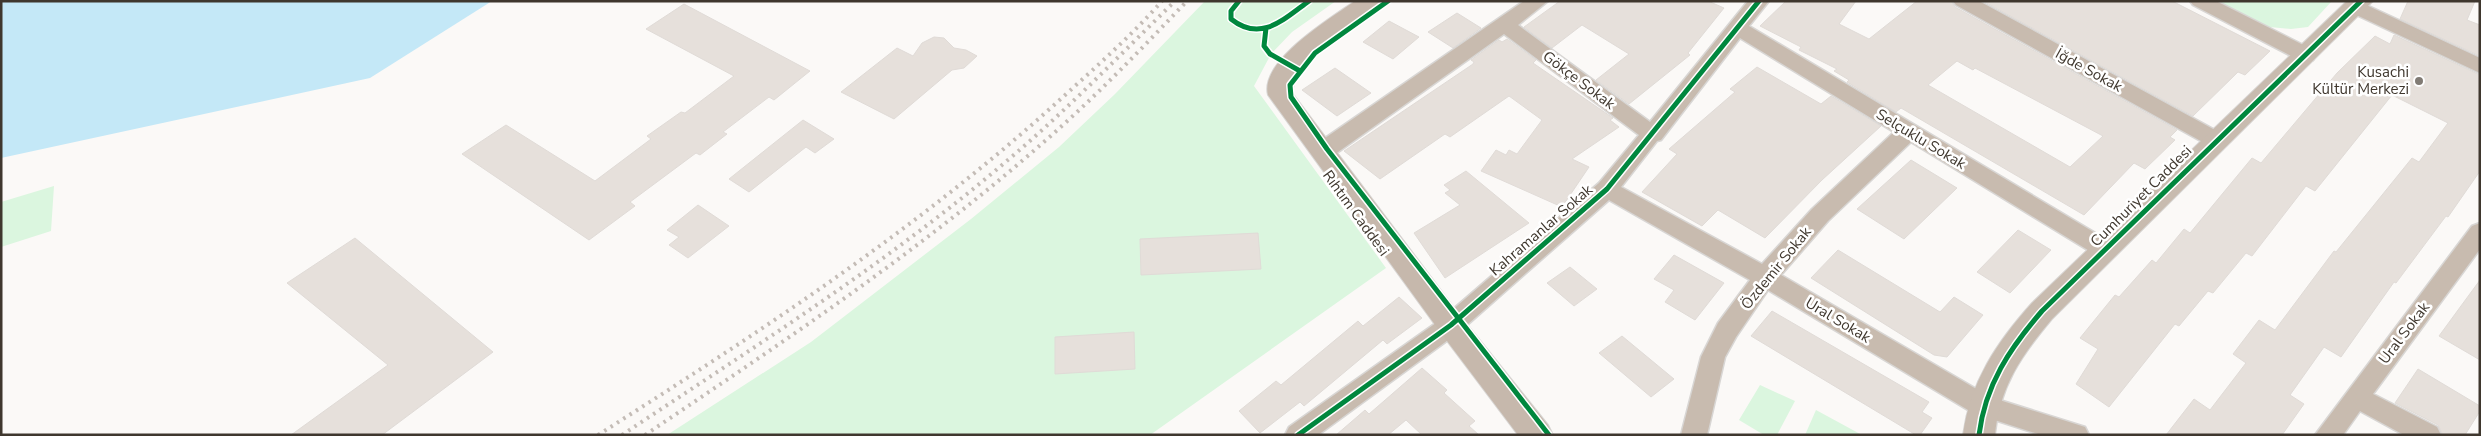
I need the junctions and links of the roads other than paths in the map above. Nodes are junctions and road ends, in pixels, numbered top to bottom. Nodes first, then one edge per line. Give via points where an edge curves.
1 (1352, 1) edge
2 (1371, 1) edge
3 (1759, 1) edge
4 (1963, 1) edge
5 (2200, 1) edge
6 (1534, 2) edge
7 (2358, 4) edge
8 (1505, 25) junction
9 (1738, 28) junction
10 (2306, 55) junction
11 (2480, 66) edge
12 (1908, 132) junction
13 (1653, 135) junction
14 (2216, 140) junction
15 (1322, 151) junction
16 (1607, 189) junction
17 (2480, 232) edge
18 (2104, 250) junction
19 (1765, 277) junction
20 (1446, 328) junction
21 (2356, 397) junction
22 (1982, 406) junction
23 (1298, 435) edge
24 (1523, 435) edge
25 (1536, 435) edge
26 (1694, 435) edge
27 (1979, 435) edge
28 (2076, 435) edge
29 (2328, 435) edge
30 (2428, 435) edge

1 - 20 main road, Rıhtım Caddesi via 1278,58 1271,70 1269,90
2 - 15 main road, Rıhtım Caddesi via 1300,54 1281,80 1280,90 1285,101
3 - 9 street, Kahramanlar Sokak
4 - 14 street, İğde Sokak
5 - 10 street
6 - 8 street
7 - 10 street, Cumhuriyet Caddesi
7 - 11 street
8 - 13 street, Gökçe Sokak
8 - 15 street
9 - 12 street, Selçuklu Sokak
9 - 13 street, Kahramanlar Sokak
10 - 14 street, Cumhuriyet Caddesi
12 - 18 street, Selçuklu Sokak
12 - 19 street, Özdemir Sokak via 1820,215
13 - 16 street, Kahramanlar Sokak
14 - 18 street, Cumhuriyet Caddesi
15 - 20 main road, Rıhtım Caddesi
16 - 19 street, Ural Sokak
16 - 20 street, Kahramanlar Sokak
17 - 21 street, Ural Sokak
18 - 22 street, Cumhuriyet Caddesi via 2016,340
19 - 22 street, Ural Sokak
19 - 26 street, Özdemir Sokak via 1727,330 1713,358
20 - 23 street, Kahramanlar Sokak
20 - 24 main road, Rıhtım Caddesi
20 - 25 main road, Rıhtım Caddesi
21 - 29 street, Ural Sokak
21 - 30 street
22 - 27 street, Cumhuriyet Caddesi
22 - 28 street, Ural Sokak

